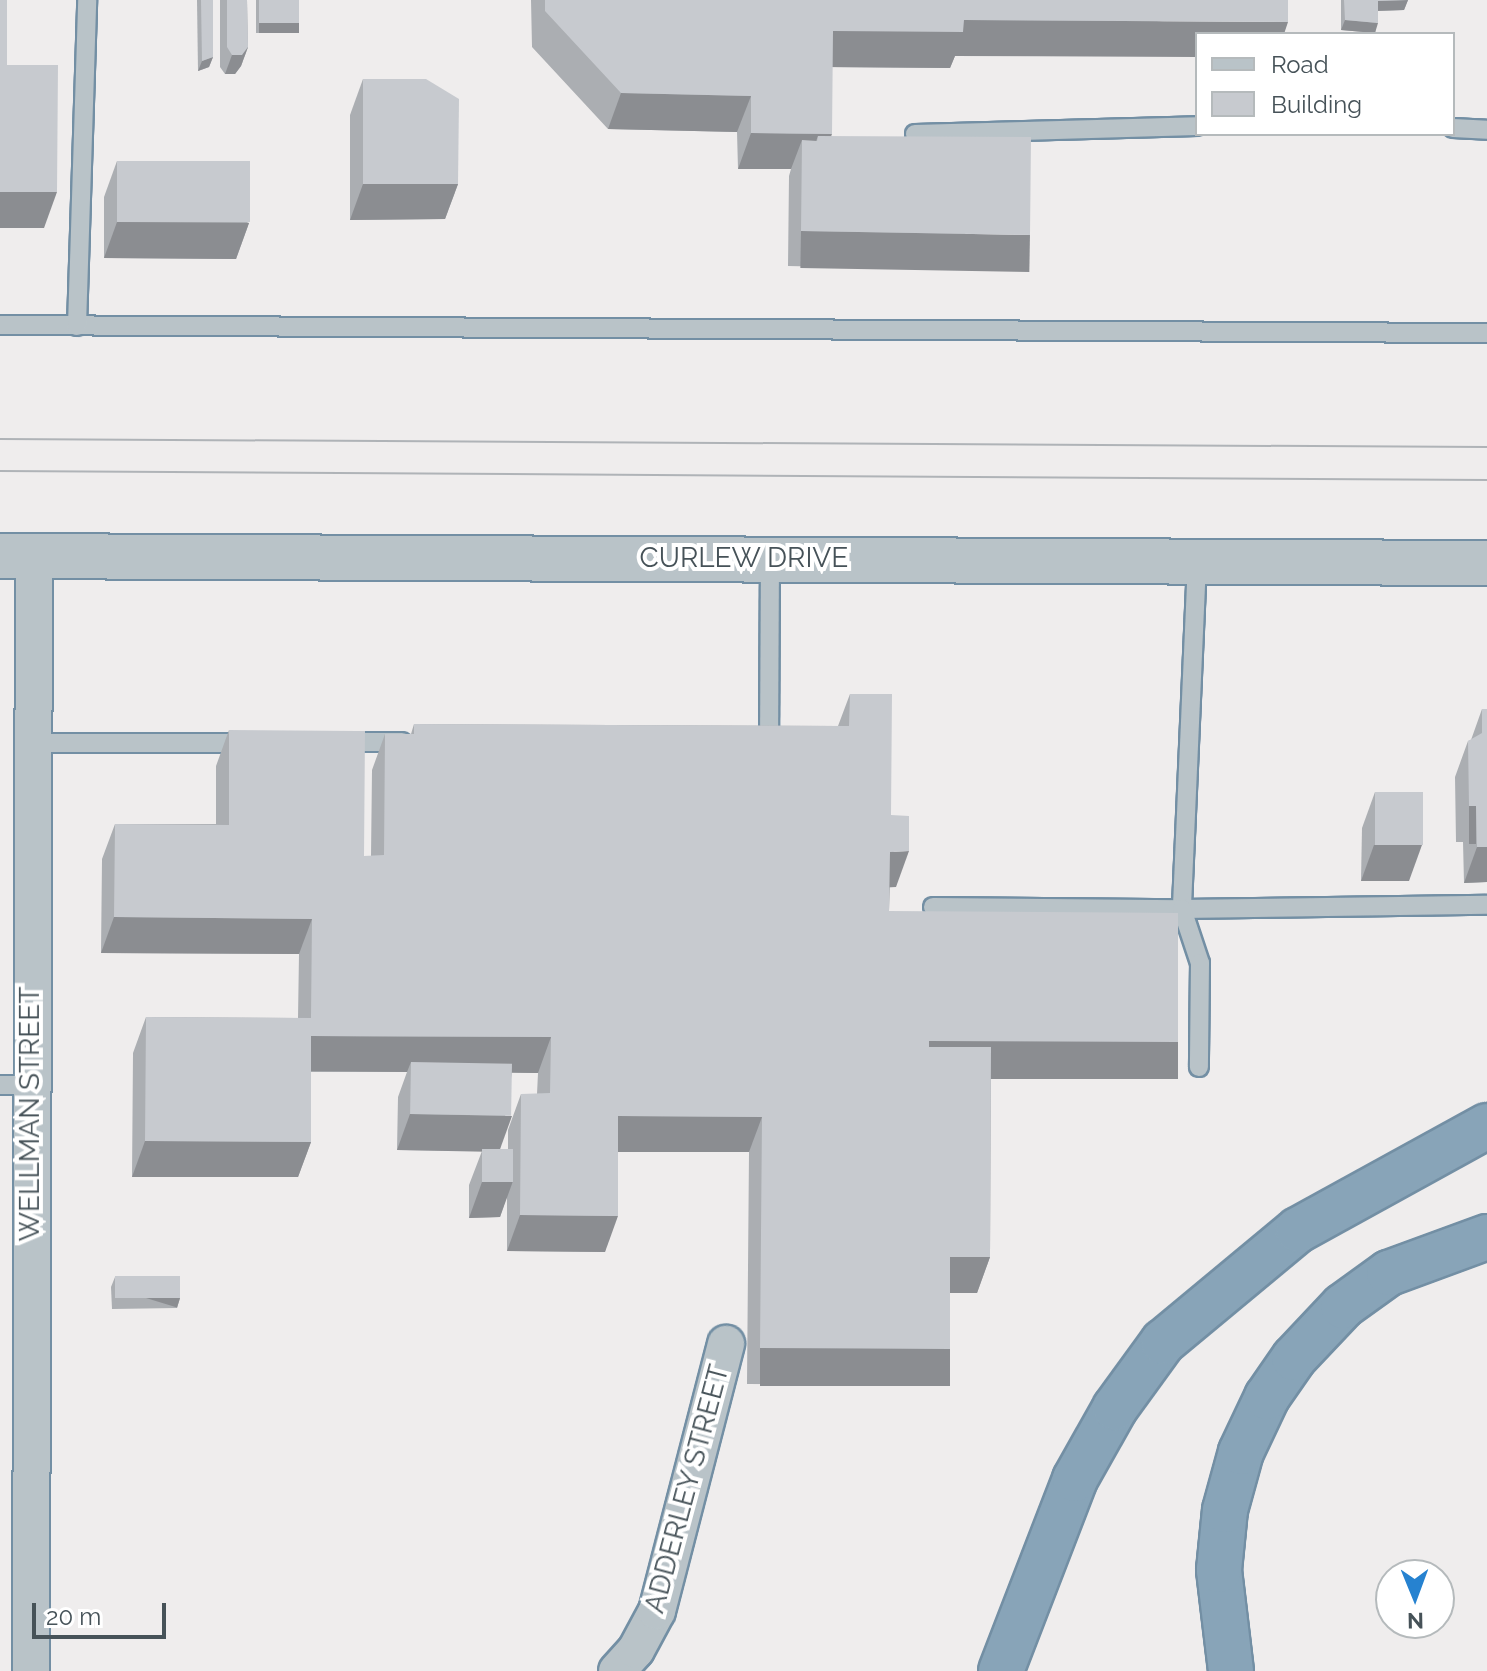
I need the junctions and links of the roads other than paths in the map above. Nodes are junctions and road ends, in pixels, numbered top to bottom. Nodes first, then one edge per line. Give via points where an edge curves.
1 (87, 0) edge
2 (1195, 126) edge
3 (1455, 128) edge
4 (1487, 130) edge
5 (915, 134) edge
6 (0, 325) edge
7 (77, 326) junction
8 (1487, 333) edge
9 (17, 556) edge
10 (770, 558) junction
11 (1198, 559) junction
12 (1487, 563) edge
13 (402, 742) edge
14 (33, 743) junction
15 (263, 743) edge
16 (325, 743) edge
17 (769, 750) edge
18 (1487, 905) edge
19 (933, 907) dead end
20 (1182, 909) junction
21 (1199, 1067) dead end
22 (15, 1085) edge
23 (1487, 1126) edge
24 (1487, 1237) edge
25 (726, 1344) dead end
26 (31, 1671) edge
27 (617, 1671) edge
28 (1001, 1671) edge
29 (1231, 1671) edge

1 - 7 lane
2 - 5 lane
3 - 4 lane
6 - 7 lane
7 - 8 lane
9 - 10 street, CURLEW DRIVE
9 - 14 street, WELLMAN STREET
10 - 11 street, CURLEW DRIVE
10 - 17 lane
11 - 12 street, CURLEW DRIVE
11 - 20 lane
13 - 16 lane
14 - 15 lane
14 - 22 street, WELLMAN STREET
18 - 20 lane
19 - 20 lane
20 - 21 lane via 1200,963
22 - 26 street, WELLMAN STREET
23 - 28 highway via 1298,1230 1163,1342 1115,1408 1075,1479
24 - 29 highway via 1389,1273 1343,1306 1294,1358 1267,1397 1241,1452 1225,1510 1219,1570
25 - 27 street, ADDERLEY STREET via 657,1611 636,1650

